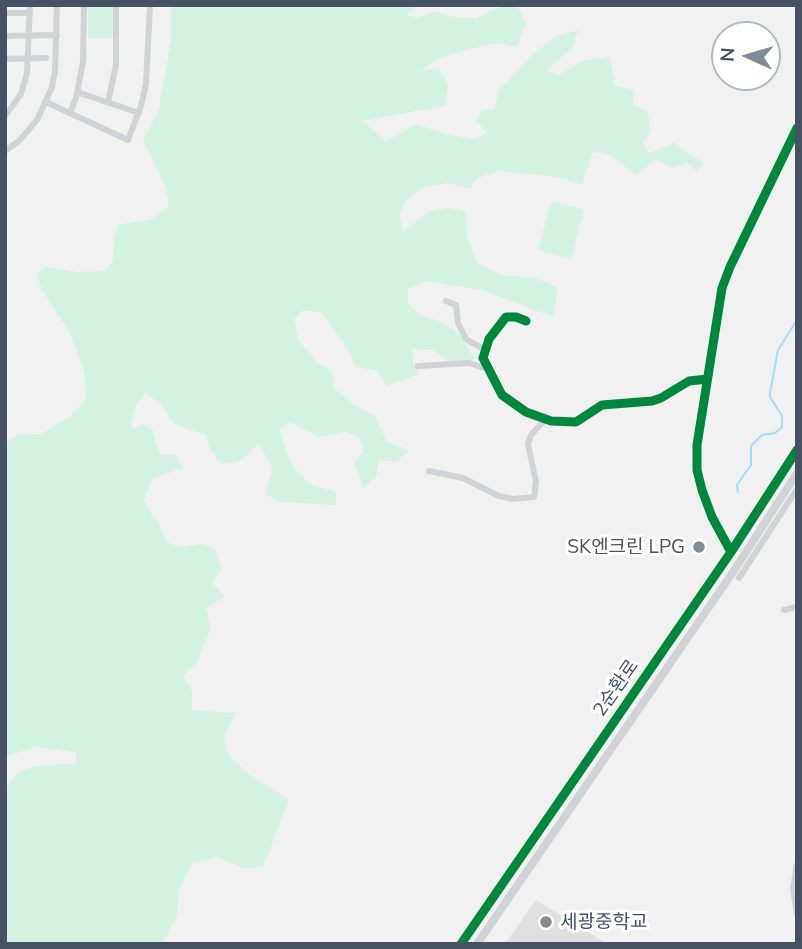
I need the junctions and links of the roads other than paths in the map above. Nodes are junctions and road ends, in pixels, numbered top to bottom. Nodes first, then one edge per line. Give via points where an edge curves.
1 (57, 5) edge
2 (83, 5) edge
3 (116, 5) edge
4 (150, 5) edge
5 (30, 9) edge
6 (5, 13) edge
7 (30, 35) junction
8 (57, 35) junction
9 (5, 36) edge
10 (5, 58) edge
11 (29, 58) junction
12 (46, 58) dead end
13 (77, 92) junction
14 (46, 102) junction
15 (108, 103) junction
16 (70, 113) junction
17 (139, 113) junction
18 (6, 116) edge
19 (797, 128) edge
20 (5, 151) edge
21 (446, 301) dead end
22 (526, 321) dead end
23 (485, 350) junction
24 (418, 366) dead end
25 (488, 369) junction
26 (707, 379) junction
27 (545, 419) junction
28 (797, 450) edge
29 (429, 471) dead end
30 (797, 473) edge
31 (797, 489) edge
32 (731, 552) junction
33 (739, 578) dead end
34 (797, 607) edge
35 (784, 610) dead end
36 (797, 864) edge
37 (797, 914) edge
38 (461, 944) edge
39 (477, 944) edge

1 - 8 street
2 - 13 street via 83,62
3 - 15 street via 116,65
4 - 17 street via 149,61
5 - 6 street
5 - 7 street
7 - 8 street
7 - 9 street
7 - 11 street
8 - 14 street via 55,71
10 - 11 street
11 - 12 street
11 - 18 street via 21,94
13 - 15 street
13 - 16 street
14 - 16 street
14 - 20 street via 29,130
15 - 17 street
16 - 17 street via 128,139
19 - 26 street via 726,278
21 - 23 street via 456,305 466,339
22 - 23 street via 506,317
23 - 25 street
24 - 25 street via 469,363
25 - 27 street via 502,395
26 - 27 street via 689,381 652,401 602,405 576,422
26 - 32 street via 697,470 712,517
27 - 29 street via 528,444 536,482 534,498 499,496 463,478
28 - 32 street, 2순환로
30 - 39 street, 2순환로
31 - 33 street
32 - 38 street, 2순환로
34 - 35 street
36 - 37 street via 793,889

